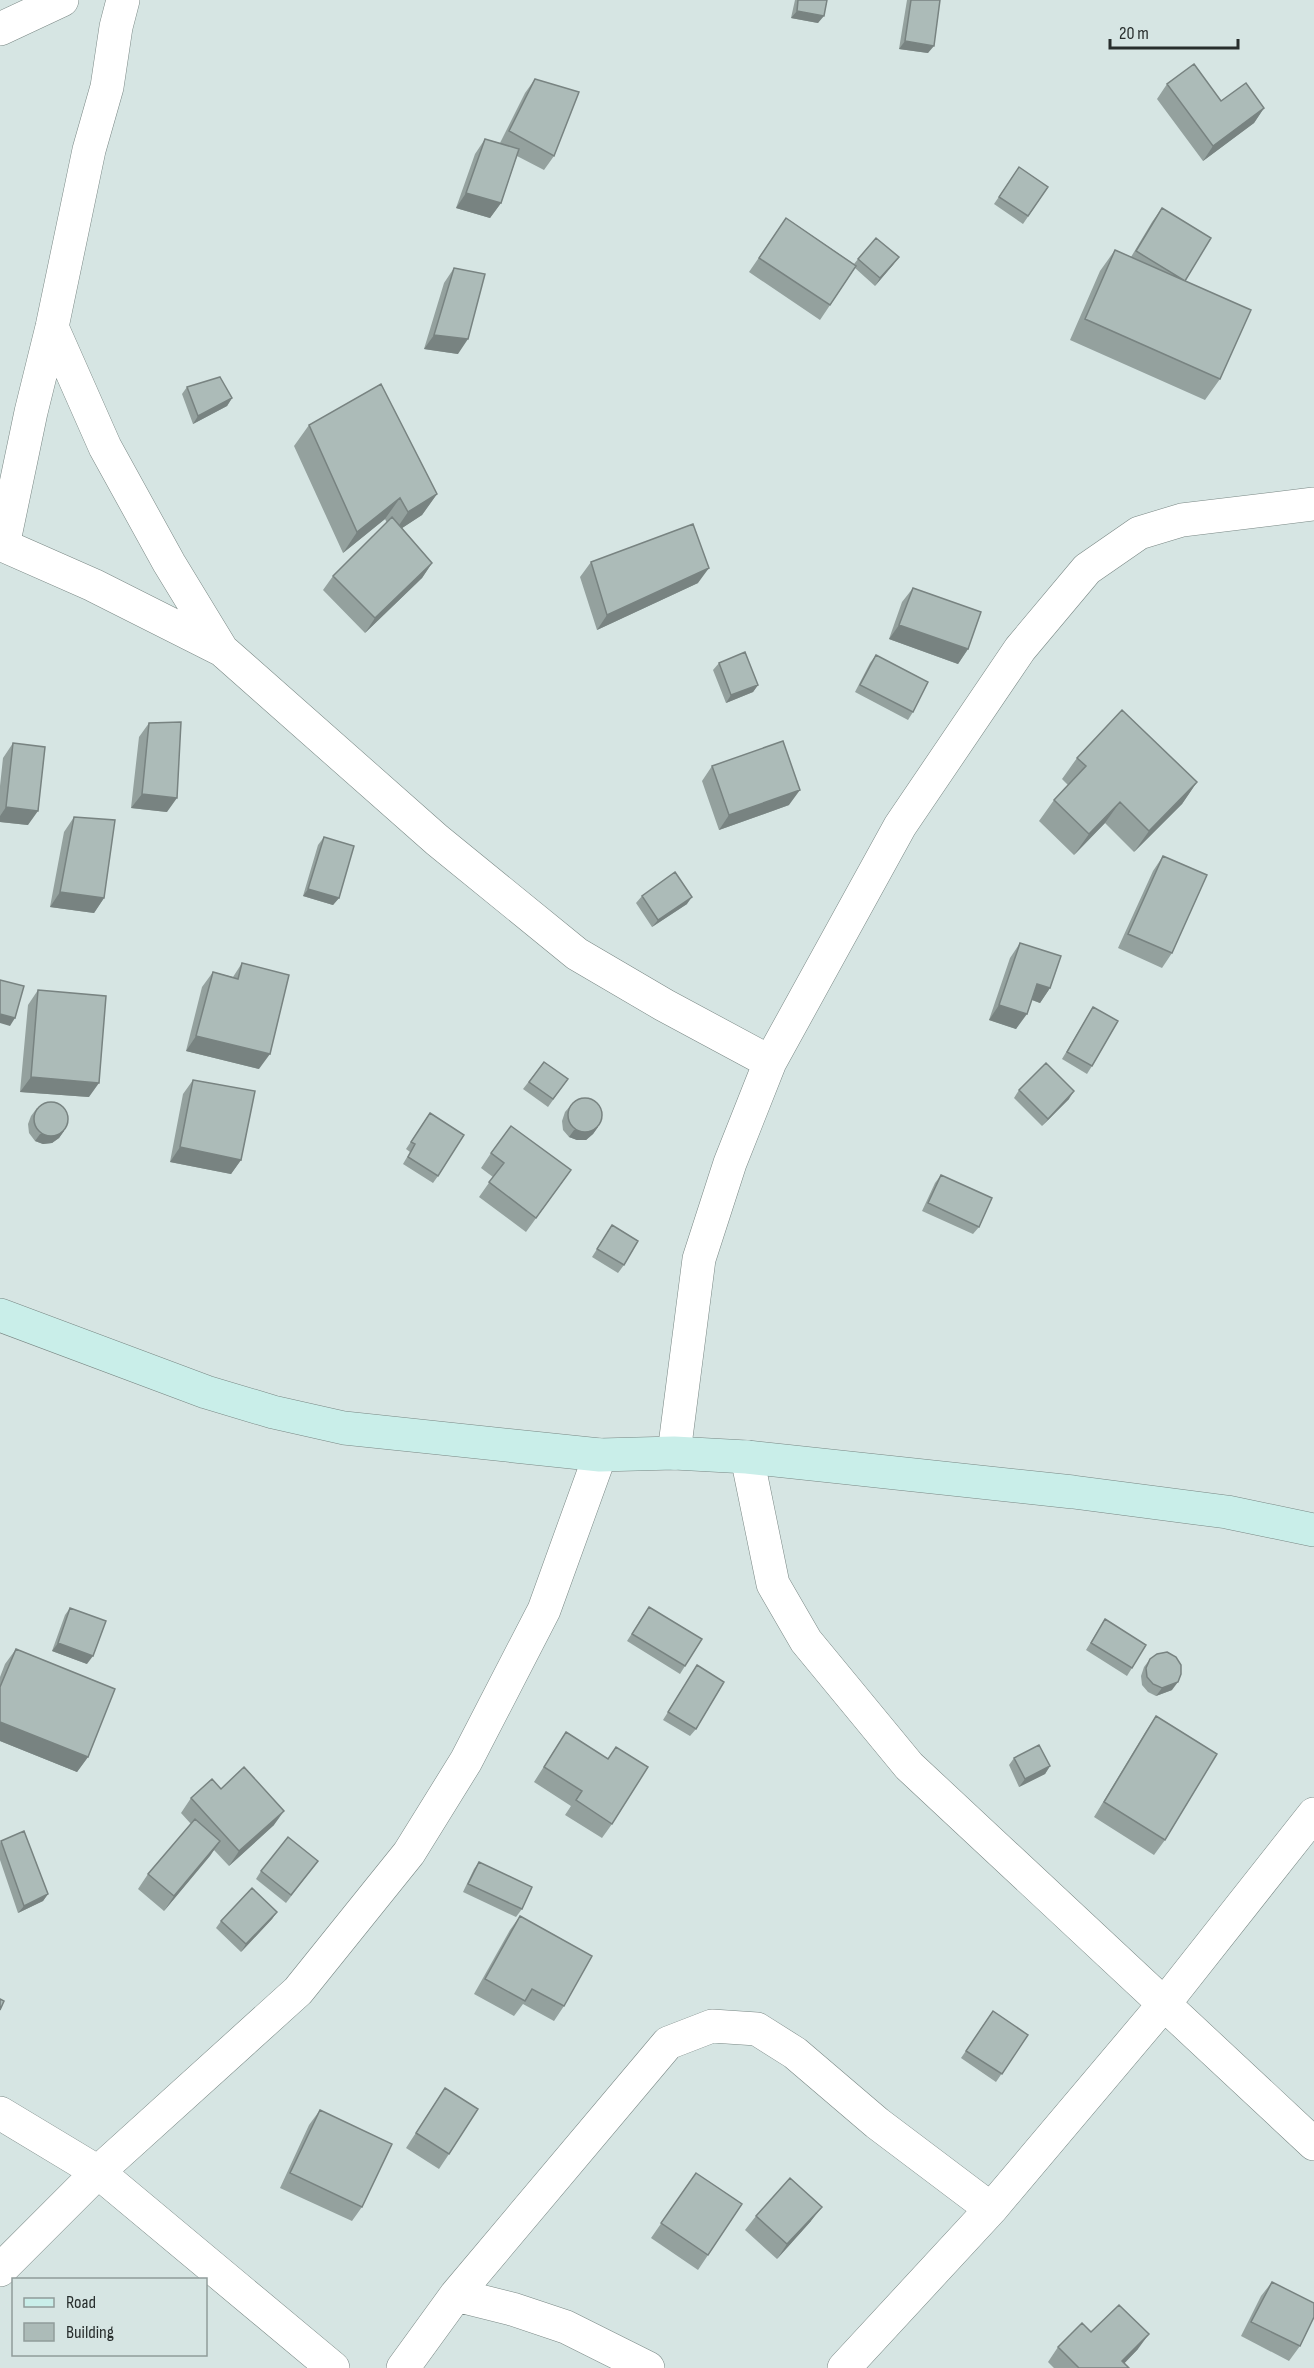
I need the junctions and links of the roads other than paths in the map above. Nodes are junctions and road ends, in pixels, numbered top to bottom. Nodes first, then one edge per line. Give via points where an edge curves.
1 (62, 0) edge
2 (123, 0) edge
3 (0, 29) edge
4 (52, 327) junction
5 (1314, 504) edge
6 (2, 545) edge
7 (222, 650) junction
8 (770, 1062) junction
9 (0, 1315) edge
10 (674, 1453) junction
11 (600, 1455) junction
12 (747, 1456) junction
13 (1314, 1530) edge
14 (1314, 1814) edge
15 (1164, 2004) junction
16 (0, 2113) edge
17 (1314, 2144) edge
18 (98, 2172) junction
19 (991, 2209) junction
20 (0, 2270) edge
21 (456, 2295) junction
22 (333, 2368) edge
23 (403, 2368) edge
24 (648, 2368) edge
25 (844, 2368) edge

1 - 3 street
2 - 4 street
4 - 6 street
4 - 7 street via 105,447
5 - 8 street via 1182,520 1139,533 1087,569 1020,649 900,826
6 - 7 street via 93,585
7 - 8 street via 437,840 577,954
8 - 10 street via 730,1163 699,1259
9 - 11 street via 206,1392 273,1412 344,1428
10 - 11 street
10 - 12 street
11 - 18 street via 544,1610 466,1761 409,1853 298,1991
12 - 13 street via 1073,1491 1227,1512
12 - 15 street via 773,1584 806,1641 909,1766
14 - 15 street
15 - 17 street
15 - 19 street
16 - 18 street
18 - 20 street
18 - 22 street
19 - 21 street via 876,2123 795,2053 757,2029 712,2026 668,2043
19 - 25 street
21 - 23 street
21 - 24 street via 566,2327

